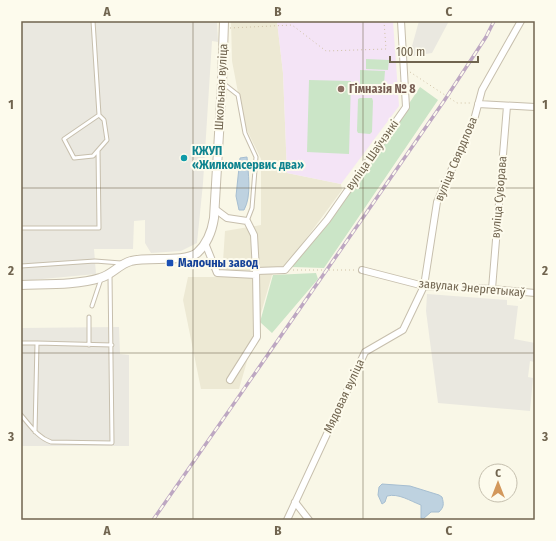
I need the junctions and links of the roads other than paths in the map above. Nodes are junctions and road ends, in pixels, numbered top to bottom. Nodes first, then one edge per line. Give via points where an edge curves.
1 (93, 21) edge
2 (401, 21) edge
3 (521, 21) edge
4 (224, 24) edge
5 (222, 82) junction
6 (478, 104) junction
7 (507, 106) junction
8 (535, 107) edge
9 (99, 115) junction
10 (98, 150) junction
11 (215, 209) junction
12 (247, 221) junction
13 (21, 228) edge
14 (205, 243) junction
15 (125, 263) junction
16 (21, 266) edge
17 (362, 270) road end
18 (110, 273) junction
19 (256, 273) junction
20 (102, 278) junction
21 (21, 285) edge
22 (424, 286) junction
23 (492, 289) junction
24 (535, 293) edge
25 (92, 306) dead end
26 (89, 316) dead end
27 (21, 343) edge
28 (37, 343) junction
29 (89, 345) junction
30 (112, 346) junction
31 (230, 380) dead end
32 (21, 415) edge
33 (36, 432) junction
34 (294, 502) junction
35 (287, 520) edge
36 (308, 520) edge

1 - 9 lane
2 - 19 street, вуліца Шаўчэнкі via 406,107 327,220 284,270
3 - 6 street, вуліца Свярдлова via 482,90
4 - 5 street, Школьная вуліца
5 - 11 street, Школьная вуліца
5 - 12 lane via 238,95 245,133 256,157 252,208
6 - 7 street
6 - 22 street, вуліца Свярдлова via 474,120 437,202
7 - 8 street
7 - 23 street, вуліца Суворава
9 - 10 lane via 104,120 107,140
9 - 10 lane via 64,139 74,158 93,156
10 - 13 lane via 99,228
11 - 12 street via 227,218
11 - 14 street, Школьная вуліца via 212,229
12 - 19 street via 254,235
14 - 15 street, Школьная вуліца via 196,253 185,258
14 - 19 street via 217,273
15 - 16 lane via 95,261
15 - 18 street, Школьная вуліца
17 - 22 street, завулак Энергетыкаў
18 - 20 street, Школьная вуліца
18 - 30 lane
19 - 31 street via 257,338
20 - 21 street, Школьная вуліца
20 - 25 lane
22 - 23 street, завулак Энергетыкаў
22 - 34 street, Мядовая вуліца via 403,330 365,352
23 - 24 street, завулак Энергетыкаў
26 - 29 lane
27 - 28 lane
28 - 29 lane
28 - 33 lane
29 - 30 lane
30 - 33 lane via 112,442 50,442
32 - 33 lane
34 - 35 street, Мядовая вуліца
34 - 36 street

